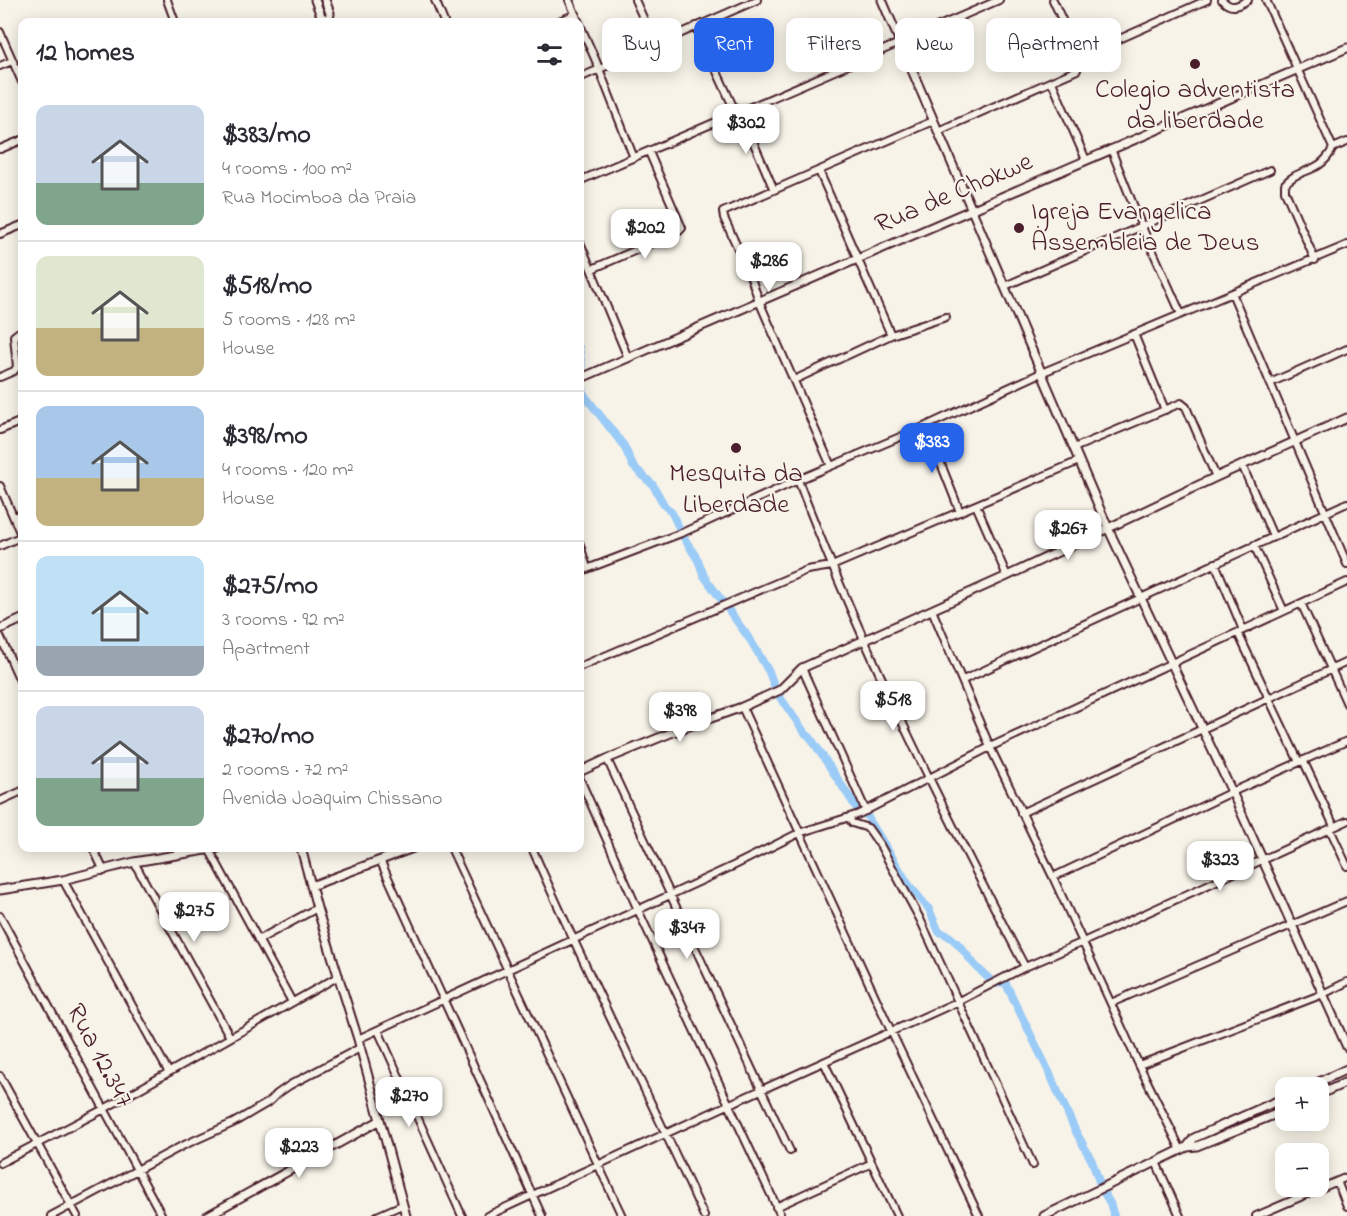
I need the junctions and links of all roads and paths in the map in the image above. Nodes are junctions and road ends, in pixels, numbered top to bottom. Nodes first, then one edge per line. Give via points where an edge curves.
1 (167, 0) edge
2 (315, 0) edge
3 (325, 0) edge
4 (435, 0) edge
5 (569, 0) edge
6 (635, 0) edge
7 (757, 0) edge
8 (882, 0) edge
9 (1053, 0) edge
10 (1207, 0) edge
11 (1222, 0) edge
12 (1248, 0) edge
13 (1266, 0) edge
14 (994, 1) edge
15 (576, 14) junction
16 (173, 18) edge
17 (324, 18) edge
18 (329, 18) edge
19 (442, 18) edge
20 (566, 18) edge
21 (578, 18) edge
22 (643, 18) edge
23 (715, 18) edge
24 (956, 18) edge
25 (1061, 18) edge
26 (895, 31) edge
27 (0, 32) edge
28 (584, 33) edge
29 (1121, 38) edge
30 (895, 45) edge
31 (1347, 48) edge
32 (12, 61) junction
33 (0, 66) edge
34 (600, 70) junction
35 (1298, 70) junction
36 (718, 72) edge
37 (912, 72) edge
38 (1073, 72) edge
39 (18, 74) edge
40 (584, 76) edge
41 (1052, 82) junction
42 (738, 112) junction
43 (933, 121) junction
44 (938, 131) junction
45 (18, 142) edge
46 (1347, 142) edge
47 (1333, 148) junction
48 (0, 149) edge
49 (1111, 149) junction
50 (649, 152) junction
51 (634, 158) junction
52 (1086, 160) junction
53 (1270, 170) dead end
54 (819, 171) junction
55 (584, 179) edge
56 (774, 190) junction
57 (973, 210) junction
58 (18, 227) edge
59 (1142, 227) junction
60 (0, 234) edge
61 (1347, 245) edge
62 (584, 251) edge
63 (858, 258) junction
64 (1315, 260) junction
65 (592, 269) junction
66 (1005, 286) junction
67 (1232, 293) junction
68 (759, 302) junction
69 (1181, 314) junction
70 (946, 317) dead end
71 (18, 333) edge
72 (1134, 334) junction
73 (891, 335) junction
74 (1347, 349) edge
75 (628, 358) junction
76 (1041, 373) junction
77 (0, 377) edge
78 (584, 377) edge
79 (794, 380) junction
80 (1270, 383) junction
81 (1165, 410) junction
82 (1347, 418) edge
83 (18, 423) edge
84 (926, 426) junction
85 (0, 430) edge
86 (1295, 442) junction
87 (1074, 448) junction
88 (1079, 461) junction
89 (1242, 465) junction
90 (831, 466) junction
91 (1216, 477) junction
92 (798, 480) junction
93 (0, 486) edge
94 (1347, 503) edge
95 (976, 505) junction
96 (960, 512) junction
97 (1324, 513) junction
98 (18, 516) edge
99 (14, 517) junction
100 (18, 526) edge
101 (1108, 528) junction
102 (1273, 536) junction
103 (18, 538) edge
104 (1254, 545) junction
105 (0, 546) edge
106 (584, 558) edge
107 (1215, 563) junction
108 (1347, 564) edge
109 (832, 566) junction
110 (587, 568) junction
111 (584, 570) edge
112 (1007, 576) junction
113 (1347, 582) edge
114 (1142, 597) junction
115 (1301, 603) junction
116 (932, 610) junction
117 (1284, 611) junction
118 (18, 621) edge
119 (0, 629) edge
120 (1240, 631) junction
121 (0, 636) edge
122 (864, 641) junction
123 (1347, 662) edge
124 (1171, 664) junction
125 (584, 665) edge
126 (802, 668) junction
127 (1331, 670) junction
128 (18, 676) edge
129 (963, 680) junction
130 (1268, 698) junction
131 (1347, 704) edge
132 (742, 707) junction
133 (1202, 729) junction
134 (1347, 741) edge
135 (990, 747) junction
136 (607, 759) junction
137 (1301, 761) junction
138 (584, 772) edge
139 (927, 778) junction
140 (584, 786) edge
141 (1233, 792) junction
142 (18, 793) edge
143 (0, 801) edge
144 (866, 811) junction
145 (1021, 813) junction
146 (849, 817) junction
147 (1347, 821) edge
148 (1332, 827) junction
149 (799, 833) junction
150 (95, 852) edge
151 (192, 852) edge
152 (211, 852) edge
153 (302, 852) edge
154 (402, 852) edge
155 (453, 852) edge
156 (534, 852) edge
157 (1263, 859) junction
158 (380, 860) junction
159 (134, 862) junction
160 (1347, 866) edge
161 (104, 871) junction
162 (1053, 877) junction
163 (63, 880) junction
164 (311, 886) junction
165 (0, 890) edge
166 (670, 894) junction
167 (1347, 901) edge
168 (317, 908) junction
169 (638, 910) junction
170 (0, 916) edge
171 (1292, 925) junction
172 (258, 940) junction
173 (572, 940) junction
174 (1083, 942) junction
175 (1025, 967) junction
176 (508, 971) junction
177 (339, 976) junction
178 (1347, 982) edge
179 (1323, 994) junction
180 (443, 999) junction
181 (292, 1002) junction
182 (957, 1002) junction
183 (1111, 1003) junction
184 (378, 1030) junction
185 (891, 1031) junction
186 (230, 1037) junction
187 (358, 1039) junction
188 (1347, 1047) edge
189 (360, 1048) junction
190 (825, 1062) junction
191 (1138, 1065) junction
192 (1347, 1069) edge
193 (168, 1071) junction
194 (0, 1076) edge
195 (1329, 1077) edge
196 (1347, 1082) edge
197 (1329, 1090) edge
198 (761, 1091) junction
199 (1275, 1102) edge
200 (730, 1104) junction
201 (104, 1109) junction
202 (1275, 1114) edge
203 (379, 1121) junction
204 (666, 1133) junction
205 (36, 1145) junction
206 (1184, 1149) junction
207 (790, 1151) dead end
208 (1156, 1162) junction
209 (0, 1163) edge
210 (872, 1163) junction
211 (598, 1164) junction
212 (1033, 1165) dead end
213 (137, 1169) junction
214 (1347, 1177) edge
215 (1337, 1181) junction
216 (532, 1195) junction
217 (71, 1205) junction
218 (402, 1205) junction
219 (1347, 1206) edge
220 (776, 1207) junction
221 (896, 1214) edge
222 (51, 1216) edge
223 (77, 1216) edge
224 (162, 1216) edge
225 (207, 1216) edge
226 (377, 1216) edge
227 (406, 1216) edge
228 (462, 1216) edge
229 (487, 1216) edge
230 (542, 1216) edge
231 (622, 1216) edge
232 (704, 1216) edge
233 (781, 1216) edge
234 (888, 1216) edge
235 (979, 1216) edge
236 (1044, 1216) edge
237 (1180, 1216) edge
238 (1256, 1216) edge

1 - 16 street
2 - 17 street
3 - 18 street
4 - 19 street
5 - 15 street
6 - 22 street
7 - 23 street
8 - 26 street
9 - 25 street
10 - 29 street
11 - 12 street via 1232,7
13 - 35 street
14 - 24 street
15 - 20 street
15 - 21 street
27 - 32 street
28 - 34 street
30 - 42 street
31 - 35 street, Rua de Chokwe
32 - 33 street
32 - 39 street
34 - 40 street
34 - 51 street
35 - 47 street
35 - 49 street, Rua de Chokwe
36 - 42 street
37 - 43 street
38 - 41 street
41 - 44 street
41 - 52 street
42 - 50 street
42 - 56 street
43 - 44 street
43 - 54 street
44 - 57 street
45 - 48 street
46 - 47 street
47 - 64 street via 1328,159 1285,184
49 - 52 street, Rua de Chokwe
49 - 59 street
50 - 51 street
50 - 65 street via 682,228
51 - 55 street
52 - 57 street, Rua de Chokwe
53 - 59 street
54 - 56 street
54 - 63 street
56 - 68 street via 723,212
57 - 63 street, Rua de Chokwe
57 - 66 street
58 - 60 street
59 - 66 street
59 - 69 street
61 - 64 street
62 - 65 street
63 - 68 street, Rua de Chokwe
63 - 73 street
64 - 67 street
65 - 75 street
66 - 76 street
67 - 69 street
67 - 80 street
68 - 75 street, Rua de Chokwe
68 - 79 street
69 - 72 street
70 - 73 street
71 - 77 street via 14,336 17,367
72 - 76 street
72 - 81 street
73 - 79 street
74 - 80 street
75 - 78 street, Rua de Chokwe
76 - 84 street
76 - 87 street
79 - 90 street
80 - 86 street
81 - 87 street
81 - 91 street via 1184,404
82 - 86 street
83 - 85 street
84 - 90 street
84 - 96 street
86 - 89 street
86 - 97 street
87 - 88 street
88 - 95 street
88 - 101 street
89 - 91 street
89 - 102 street
90 - 92 street
91 - 101 street
92 - 109 street
92 - 110 street via 682,533
93 - 99 street
94 - 97 street
95 - 96 street
95 - 112 street
96 - 109 street
97 - 102 street
97 - 108 street
98 - 99 street
99 - 100 street
101 - 112 street
101 - 114 street
102 - 104 street
103 - 105 street
104 - 107 street
104 - 117 street
106 - 110 street
107 - 114 street
107 - 120 street
109 - 122 street
109 - 125 street via 807,570
110 - 111 street
112 - 116 street
113 - 115 street
114 - 124 street
114 - 129 street
115 - 117 street
115 - 127 street
116 - 122 street
116 - 129 street
117 - 120 street
118 - 119 street
120 - 124 street
120 - 130 street
121 - 128 street
122 - 126 street
122 - 139 street
123 - 127 street
124 - 133 street
124 - 135 street
126 - 132 street via 780,690
126 - 144 street
127 - 130 street
127 - 131 street
129 - 135 street
130 - 133 street
130 - 137 street
132 - 136 street
132 - 149 street
133 - 141 street
133 - 145 street
134 - 137 street
135 - 139 street
135 - 145 street
136 - 138 street
136 - 166 street
137 - 141 street
137 - 148 street
139 - 144 street
139 - 175 street
140 - 169 street
141 - 157 street
141 - 162 street
142 - 143 street
144 - 146 street
145 - 162 street
146 - 149 street
146 - 182 street via 852,823 868,828 880,845 920,919
147 - 148 street
148 - 157 street
148 - 160 street
149 - 166 street
149 - 185 street
150 - 161 street
151 - 159 street
152 - 172 street
153 - 164 street
154 - 158 street
155 - 176 street
156 - 173 street
157 - 171 street
157 - 174 street
158 - 164 street
158 - 180 street
159 - 161 street
159 - 186 street
161 - 163 street
162 - 174 street
163 - 165 street
163 - 193 street
164 - 168 street
166 - 169 street
166 - 198 street
167 - 171 street
168 - 172 street
168 - 177 street
169 - 173 street
169 - 200 street
170 - 201 street, Rua 12.347
171 - 179 street
171 - 183 street
172 - 181 street
173 - 176 street
173 - 204 street
174 - 175 street
174 - 183 street
175 - 182 street
176 - 180 street
176 - 211 street
177 - 181 street
177 - 187 street
178 - 179 street
179 - 188 street
179 - 191 street
180 - 184 street
180 - 216 street
181 - 186 street
182 - 185 street
182 - 212 street
183 - 191 street
184 - 187 street
184 - 228 street
185 - 190 street
185 - 235 street
186 - 193 street
187 - 189 street
189 - 203 street
189 - 213 street via 233,1123
190 - 198 street
190 - 210 street
191 - 206 street
192 - 195 street
193 - 201 street
194 - 205 street
196 - 197 street
198 - 200 street
198 - 207 street
199 - 206 street via 1194,1138
200 - 204 street
200 - 220 street
201 - 205 street
201 - 213 street, Rua 12.347
202 - 206 street
203 - 218 street
203 - 225 street
204 - 211 street
204 - 232 street
205 - 209 street
205 - 217 street
206 - 208 street
208 - 236 street
208 - 237 street
210 - 220 street
210 - 221 street
211 - 216 street
211 - 231 street
213 - 217 street
213 - 224 street, Rua 12.347
214 - 215 street
215 - 219 street
215 - 238 street
216 - 229 street
216 - 230 street
217 - 222 street
217 - 223 street
218 - 226 street
218 - 227 street
220 - 233 street
221 - 234 street

